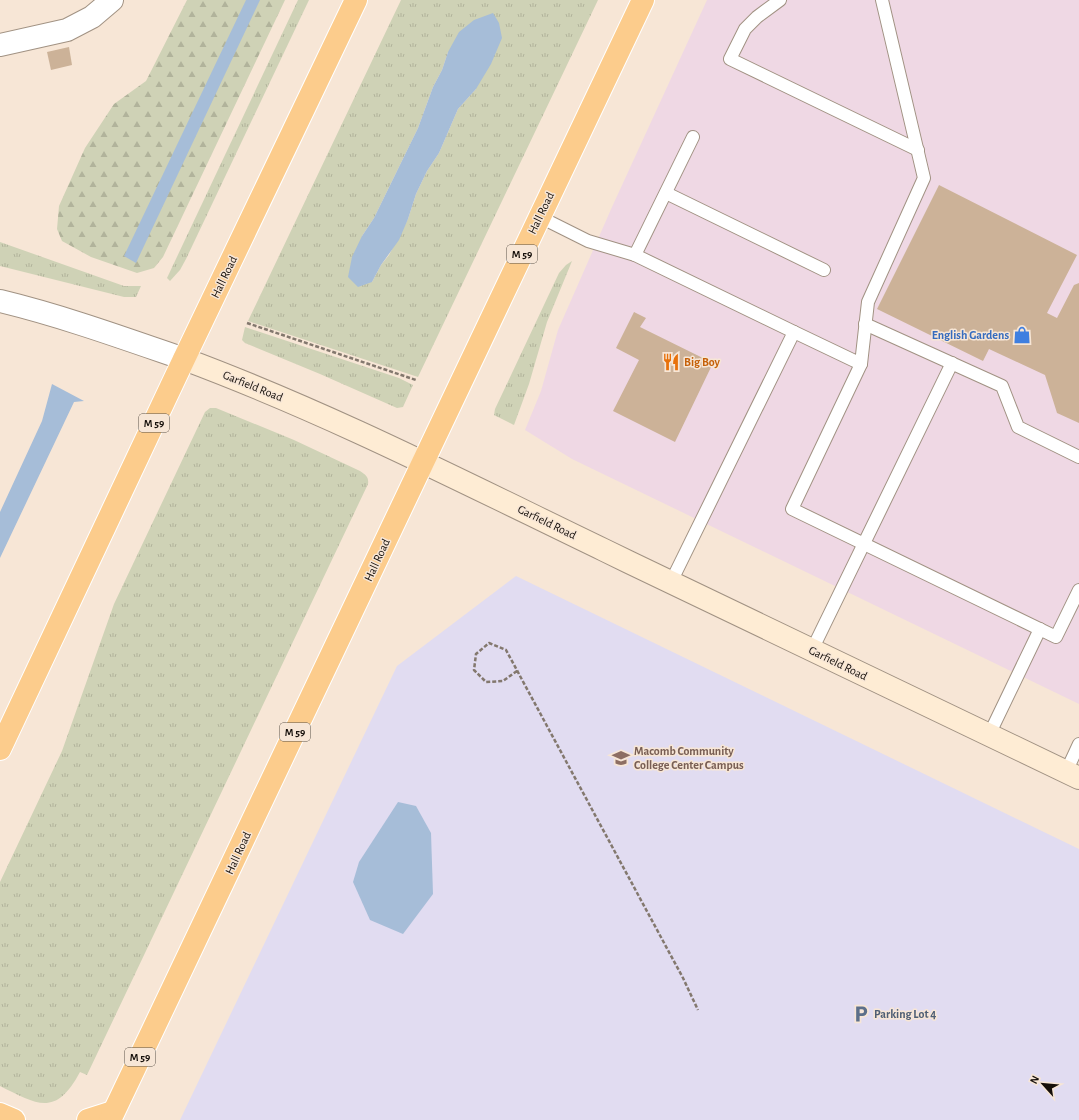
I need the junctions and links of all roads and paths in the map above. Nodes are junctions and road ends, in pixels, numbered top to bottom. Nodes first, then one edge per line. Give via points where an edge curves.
1 (112, 0) edge
2 (356, 0) edge
3 (642, 0) edge
4 (780, 0) edge
5 (882, 0) edge
6 (0, 45) edge
7 (693, 137) dead end
8 (918, 150) junction
9 (666, 193) junction
10 (540, 218) junction
11 (635, 255) junction
12 (824, 270) dead end
13 (0, 300) edge
14 (247, 323) dead end
15 (865, 324) junction
16 (794, 332) junction
17 (184, 359) junction
18 (952, 363) junction
19 (861, 364) junction
20 (416, 380) dead end
21 (1079, 457) edge
22 (423, 462) junction
23 (864, 543) junction
24 (671, 582) junction
25 (1077, 598) edge
26 (1040, 629) junction
27 (812, 650) junction
28 (517, 671) junction
29 (989, 735) junction
30 (1079, 744) edge
31 (0, 749) edge
32 (1073, 775) edge
33 (698, 1010) dead end
34 (0, 1114) edge
35 (112, 1116) edge
36 (14, 1120) edge
37 (88, 1120) edge

1 - 6 street via 92,17 68,30
2 - 17 highway, Hall Road / M 59
3 - 10 highway, Hall Road / M 59
4 - 8 lane via 745,29 730,59
5 - 8 lane
7 - 9 lane
8 - 15 lane via 924,178 868,302
9 - 11 lane
9 - 12 lane
10 - 11 lane via 588,241
10 - 22 highway, Hall Road / M 59
11 - 16 lane
13 - 17 street, Garfield Road via 122,337
14 - 20 path
15 - 18 lane
15 - 19 lane
16 - 19 lane
16 - 24 lane
17 - 22 main road, Garfield Road via 287,400
17 - 31 highway, Hall Road / M 59
18 - 21 lane via 1002,386 1018,427
18 - 23 lane
19 - 23 lane via 792,509
22 - 24 main road, Garfield Road
22 - 35 highway, Hall Road / M 59
23 - 26 lane
23 - 27 lane
24 - 27 main road, Garfield Road
25 - 26 lane via 1056,637
26 - 29 lane
27 - 29 main road, Garfield Road
28 - 28 path via 506,650 489,643 476,654 474,670 486,682 504,681
28 - 33 path
29 - 32 main road, Garfield Road
30 - 32 lane
34 - 36 highway
35 - 37 highway

